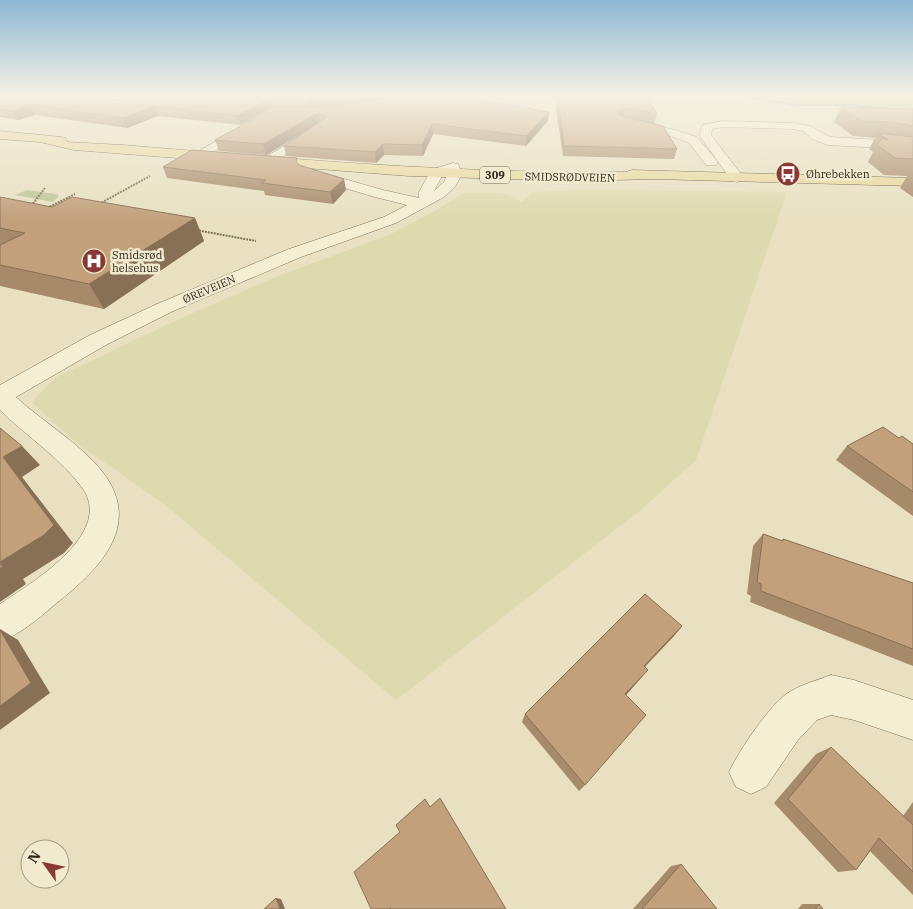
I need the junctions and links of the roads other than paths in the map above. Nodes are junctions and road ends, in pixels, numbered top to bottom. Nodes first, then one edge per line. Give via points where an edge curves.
1 (11, 136) edge
2 (232, 136) edge
3 (304, 136) edge
4 (685, 136) edge
5 (706, 136) edge
6 (819, 136) edge
7 (913, 149) edge
8 (198, 155) junction
9 (268, 160) junction
10 (340, 165) junction
11 (454, 170) junction
12 (307, 172) edge
13 (436, 173) junction
14 (722, 178) junction
15 (736, 178) junction
16 (865, 182) junction
17 (913, 182) edge
18 (913, 187) edge
19 (424, 201) junction
20 (0, 396) edge
21 (0, 625) edge
22 (913, 720) edge
23 (751, 772) dead end

1 - 8 main road, SMIDSRØDVEIEN / 309 via 78,147
2 - 8 street
3 - 9 street
4 - 14 street via 694,140
5 - 15 street
6 - 7 street via 828,141
8 - 9 main road, SMIDSRØDVEIEN / 309
9 - 10 main road, SMIDSRØDVEIEN / 309
10 - 11 main road, SMIDSRØDVEIEN / 309
10 - 13 main road, SMIDSRØDVEIEN / 309
11 - 13 street
11 - 14 main road, SMIDSRØDVEIEN / 309 via 575,177
11 - 19 street, ØREVEIEN via 446,188
12 - 19 street via 380,194
13 - 19 street
14 - 15 main road, SMIDSRØDVEIEN / 309
15 - 16 main road, SMIDSRØDVEIEN / 309
16 - 17 main road, SMIDSRØDVEIEN / 309
16 - 18 main road, SMIDSRØDVEIEN / 309
19 - 20 street, ØREVEIEN via 375,226 295,252 164,308 106,336
20 - 21 street via 93,482 102,497 104,522 97,541 78,563
22 - 23 street via 831,695 803,706 784,726

